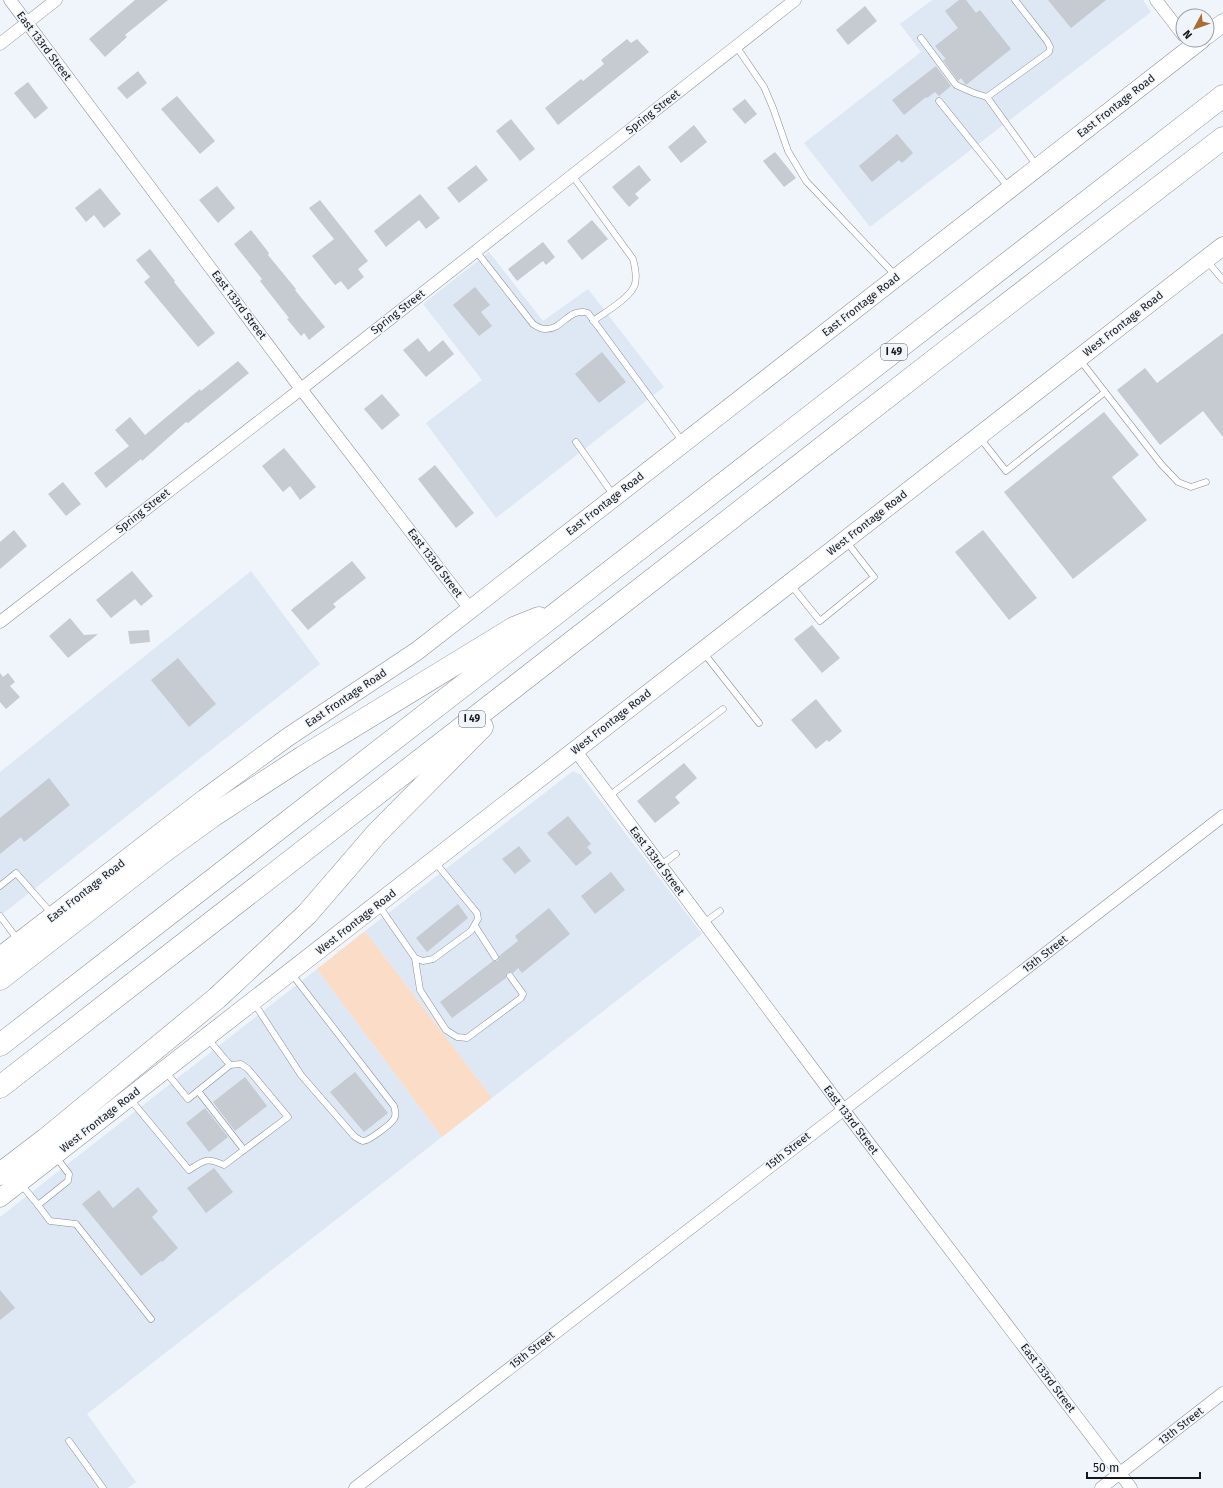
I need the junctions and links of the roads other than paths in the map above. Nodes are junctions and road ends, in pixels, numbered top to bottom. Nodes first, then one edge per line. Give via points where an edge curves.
1 (10, 0) edge
2 (56, 0) edge
3 (795, 0) edge
4 (1015, 0) edge
5 (1156, 0) edge
6 (1175, 22) edge
7 (27, 23) junction
8 (1223, 23) edge
9 (1215, 30) edge
10 (921, 38) dead end
11 (0, 44) edge
12 (736, 46) junction
13 (1182, 48) edge
14 (1223, 96) edge
15 (987, 97) junction
16 (939, 101) dead end
17 (1223, 138) edge
18 (1038, 167) junction
19 (572, 175) junction
20 (1010, 189) junction
21 (1223, 246) edge
22 (476, 250) junction
23 (1206, 259) junction
24 (897, 278) junction
25 (1223, 280) edge
26 (593, 321) junction
27 (1079, 358) junction
28 (301, 389) junction
29 (1105, 392) junction
30 (979, 436) junction
31 (576, 442) dead end
32 (684, 443) junction
33 (1206, 482) dead end
34 (615, 497) junction
35 (845, 540) junction
36 (790, 583) junction
37 (564, 608) junction
38 (470, 609) junction
39 (0, 622) edge
40 (702, 651) junction
41 (545, 662) junction
42 (723, 709) dead end
43 (759, 723) dead end
44 (575, 750) junction
45 (609, 796) junction
46 (1223, 816) edge
47 (676, 854) dead end
48 (434, 861) junction
49 (661, 865) junction
50 (0, 886) edge
51 (378, 905) junction
52 (720, 911) dead end
53 (0, 916) edge
54 (53, 916) junction
55 (704, 923) junction
56 (475, 926) junction
57 (20, 941) junction
58 (0, 956) edge
59 (495, 956) dead end
60 (415, 958) junction
61 (291, 972) junction
62 (510, 976) dead end
63 (0, 979) edge
64 (253, 1002) junction
65 (207, 1038) junction
66 (0, 1045) edge
67 (230, 1066) junction
68 (164, 1071) junction
69 (0, 1087) edge
70 (198, 1091) junction
71 (129, 1098) junction
72 (843, 1109) junction
73 (244, 1150) junction
74 (55, 1156) junction
75 (0, 1174) edge
76 (20, 1182) junction
77 (0, 1198) edge
78 (38, 1205) junction
79 (151, 1319) dead end
80 (1223, 1392) edge
81 (69, 1441) dead end
82 (1120, 1473) junction
83 (103, 1488) edge
84 (354, 1488) edge
85 (1101, 1488) edge
86 (1131, 1488) edge

1 - 7 street, East 133rd Street
2 - 7 street
3 - 12 street, Spring Street
4 - 15 lane via 1047,41 1050,46 1049,52
5 - 6 street
7 - 11 street
7 - 28 street, East 133rd Street
8 - 9 street
10 - 15 lane via 956,85
12 - 19 street, Spring Street
12 - 24 lane via 764,87 788,151 806,181
13 - 18 street, East Frontage Road
14 - 37 highway, I 49
15 - 18 lane
16 - 20 lane
17 - 41 highway, I 49
18 - 20 street, East Frontage Road
19 - 22 street, Spring Street
19 - 26 lane via 633,259 636,272 635,285 630,293
20 - 24 street, East Frontage Road
21 - 23 street, West Frontage Road
22 - 26 lane via 533,324 544,329 554,328 580,311 588,313
22 - 28 street, Spring Street
23 - 25 lane
23 - 27 street, West Frontage Road
24 - 32 street, East Frontage Road
26 - 32 lane
27 - 29 lane
27 - 30 street, West Frontage Road
28 - 38 street, East 133rd Street
28 - 39 street, Spring Street
29 - 30 lane via 1006,471
29 - 33 lane via 1178,482 1190,487
30 - 35 street, West Frontage Road
31 - 34 lane
32 - 34 street, East Frontage Road
34 - 38 street, East Frontage Road
35 - 36 street, West Frontage Road
35 - 36 lane via 874,577 820,621
36 - 40 street, West Frontage Road
37 - 63 highway via 514,628 249,791 163,852
37 - 66 highway, I 49
38 - 54 street, East Frontage Road via 417,651 288,737 205,798
40 - 43 lane
40 - 44 street, West Frontage Road
41 - 69 highway, I 49
41 - 75 highway via 377,833 307,914 218,998
42 - 45 lane
44 - 45 street, East 133rd Street
44 - 48 street, West Frontage Road
45 - 49 street, East 133rd Street
46 - 72 street, 15th Street
47 - 49 lane
48 - 51 street, West Frontage Road
48 - 56 lane via 477,913
49 - 55 street, East 133rd Street
50 - 54 lane via 16,873
51 - 60 lane
51 - 61 street, West Frontage Road
52 - 55 lane
53 - 57 lane
54 - 57 street, East Frontage Road
55 - 72 street, East 133rd Street
56 - 59 lane
56 - 60 lane via 433,959 423,961
57 - 58 street, East Frontage Road
60 - 62 lane via 420,990 446,1030 457,1037 467,1038 522,998 523,994
61 - 64 street, West Frontage Road
61 - 64 lane via 394,1106 394,1120 373,1137 365,1141 354,1136 301,1075
64 - 65 street, West Frontage Road
65 - 67 lane
65 - 68 street, West Frontage Road
67 - 70 lane
67 - 73 lane via 241,1064 248,1070 288,1117
68 - 70 lane via 188,1099
68 - 71 street, West Frontage Road
70 - 73 lane
71 - 73 lane via 189,1170 205,1160 213,1160 224,1165
71 - 74 street, West Frontage Road
72 - 82 street, East 133rd Street
72 - 84 street, 15th Street
74 - 76 street, West Frontage Road
74 - 78 lane via 69,1174 68,1181
76 - 77 street, West Frontage Road
76 - 78 lane
78 - 79 lane via 50,1221 76,1224
80 - 82 street, 13th Street
81 - 83 lane
82 - 85 street, 13th Street
82 - 86 street, East 133rd Street

